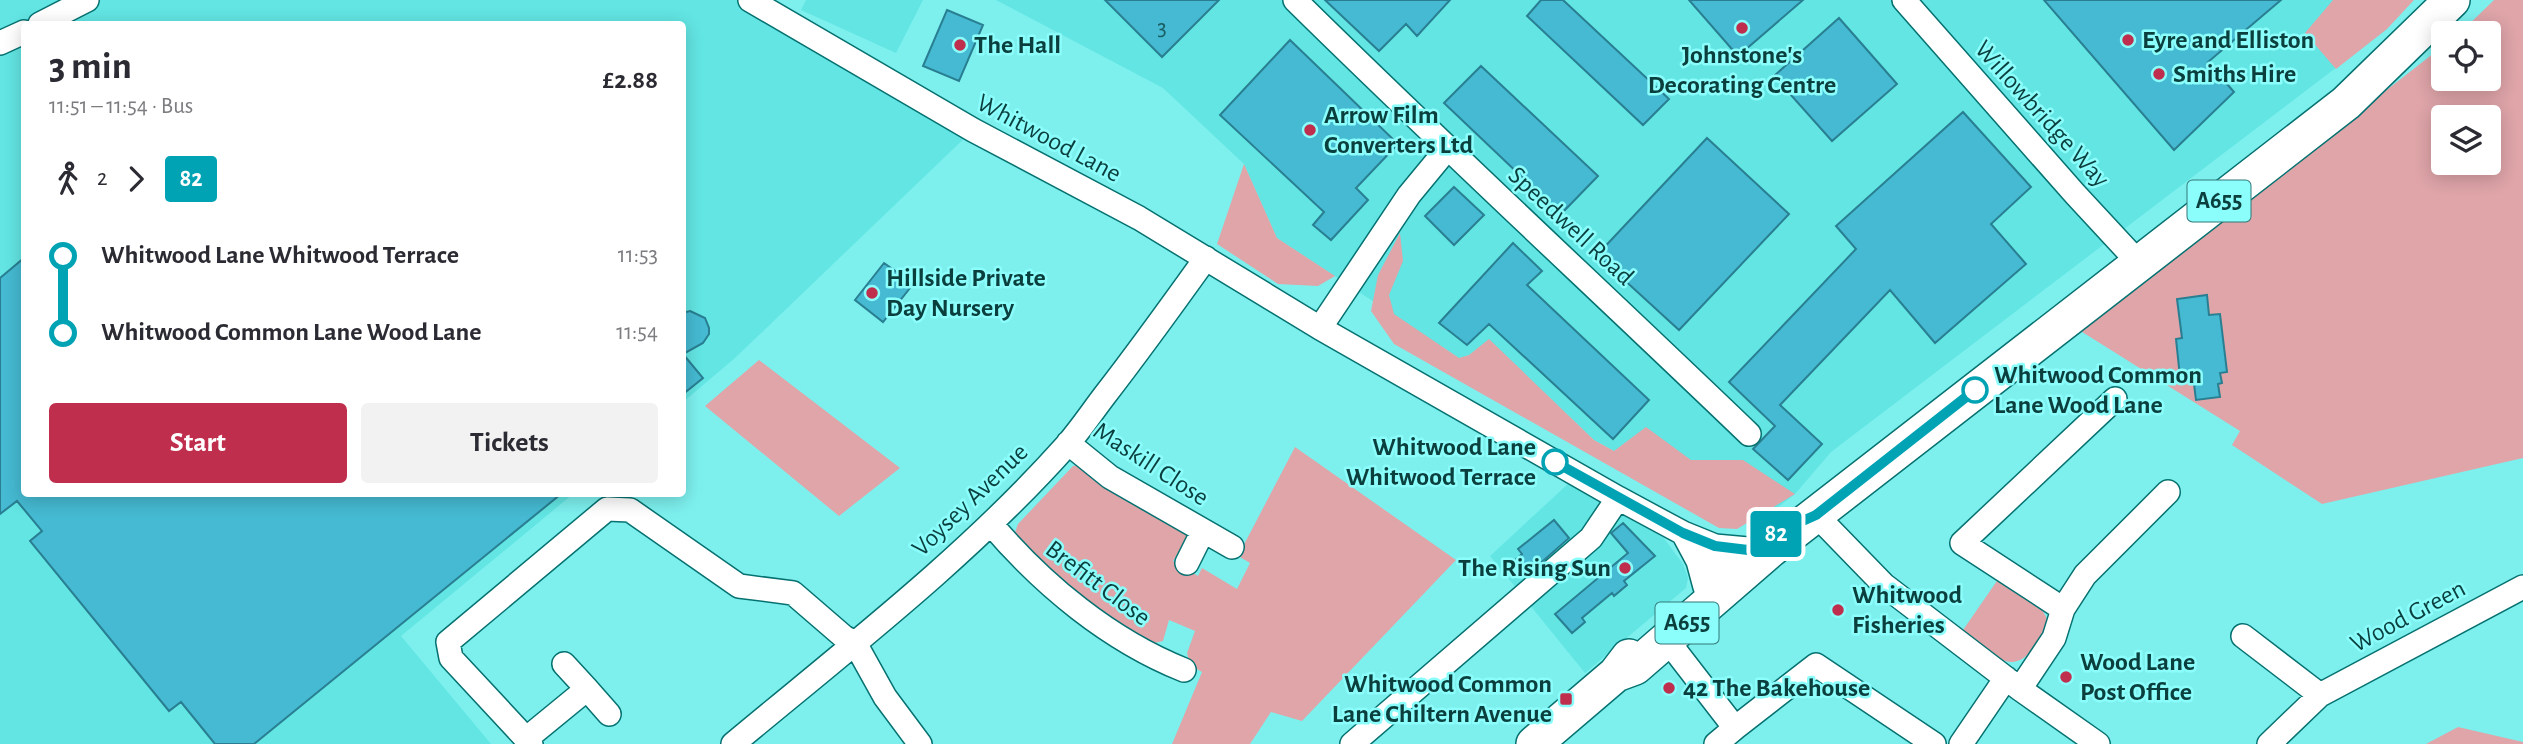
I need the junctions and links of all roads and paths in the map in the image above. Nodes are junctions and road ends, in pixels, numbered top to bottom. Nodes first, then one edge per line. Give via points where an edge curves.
1 (87, 0) edge
2 (750, 0) edge
3 (1295, 0) edge
4 (1904, 0) edge
5 (2452, 0) edge
6 (46, 21) edge
7 (21, 33) edge
8 (0, 43) edge
9 (1447, 149) junction
10 (1206, 258) junction
11 (2139, 262) junction
12 (1320, 328) junction
13 (2115, 399) dead end
14 (1749, 434) dead end
15 (1068, 443) junction
16 (2168, 492) dead end
17 (1618, 498) junction
18 (1814, 516) junction
19 (991, 524) junction
20 (1203, 531) junction
21 (1683, 533) junction
22 (1232, 547) dead end
23 (1187, 563) dead end
24 (1726, 565) junction
25 (2523, 587) edge
26 (2063, 609) junction
27 (2243, 636) dead end
28 (1667, 640) junction
29 (855, 643) junction
30 (564, 664) dead end
31 (1184, 670) dead end
32 (1616, 674) junction
33 (2013, 684) junction
34 (587, 689) junction
35 (2320, 695) junction
36 (608, 713) dead end
37 (1735, 728) junction
38 (528, 741) edge
39 (733, 744) edge
40 (920, 744) edge
41 (1352, 744) edge
42 (1534, 744) edge
43 (1716, 744) edge
44 (1934, 744) edge
45 (1961, 744) edge
46 (2098, 744) edge
47 (2269, 744) edge

1 - 6 street
2 - 10 street, Whitwood Lane
3 - 9 street, Speedwell Road
4 - 11 street, Willowbridge Way
5 - 11 main road, A655 via 2346,103
7 - 8 street
9 - 12 street via 1409,195
9 - 14 street, Speedwell Road
10 - 12 street, Whitwood Lane
10 - 15 street, Voysey Avenue
11 - 18 main road, A655
12 - 17 street, Whitwood Lane
13 - 26 street via 1962,543
15 - 19 street, Voysey Avenue
15 - 20 street, Maskill Close via 1110,477
16 - 26 street via 2085,575
17 - 21 street, Whitwood Lane
17 - 41 street via 1591,538
18 - 24 main road, A655
18 - 33 street via 1884,585
19 - 29 street, Voysey Avenue
19 - 31 street, Brefitt Close via 1022,560 1073,604 1121,638
20 - 22 street, Maskill Close
20 - 23 street, Maskill Close
21 - 24 street
21 - 24 street, Whitwood Lane via 1715,546
24 - 28 main road, A655
24 - 32 main road, A655 via 1635,649
25 - 35 street, Wood Green
26 - 33 street via 2054,638
27 - 35 street
28 - 32 main road, A655 via 1635,667
28 - 37 street
29 - 38 street via 793,593 738,586 629,510 607,509 448,642 451,658
29 - 39 street, Voysey Avenue
29 - 40 street via 885,697
30 - 34 street
32 - 42 main road, A655
33 - 45 street
33 - 46 street
34 - 36 street
34 - 38 street
35 - 47 street, Wood Green
37 - 43 street
37 - 44 street via 1816,665

